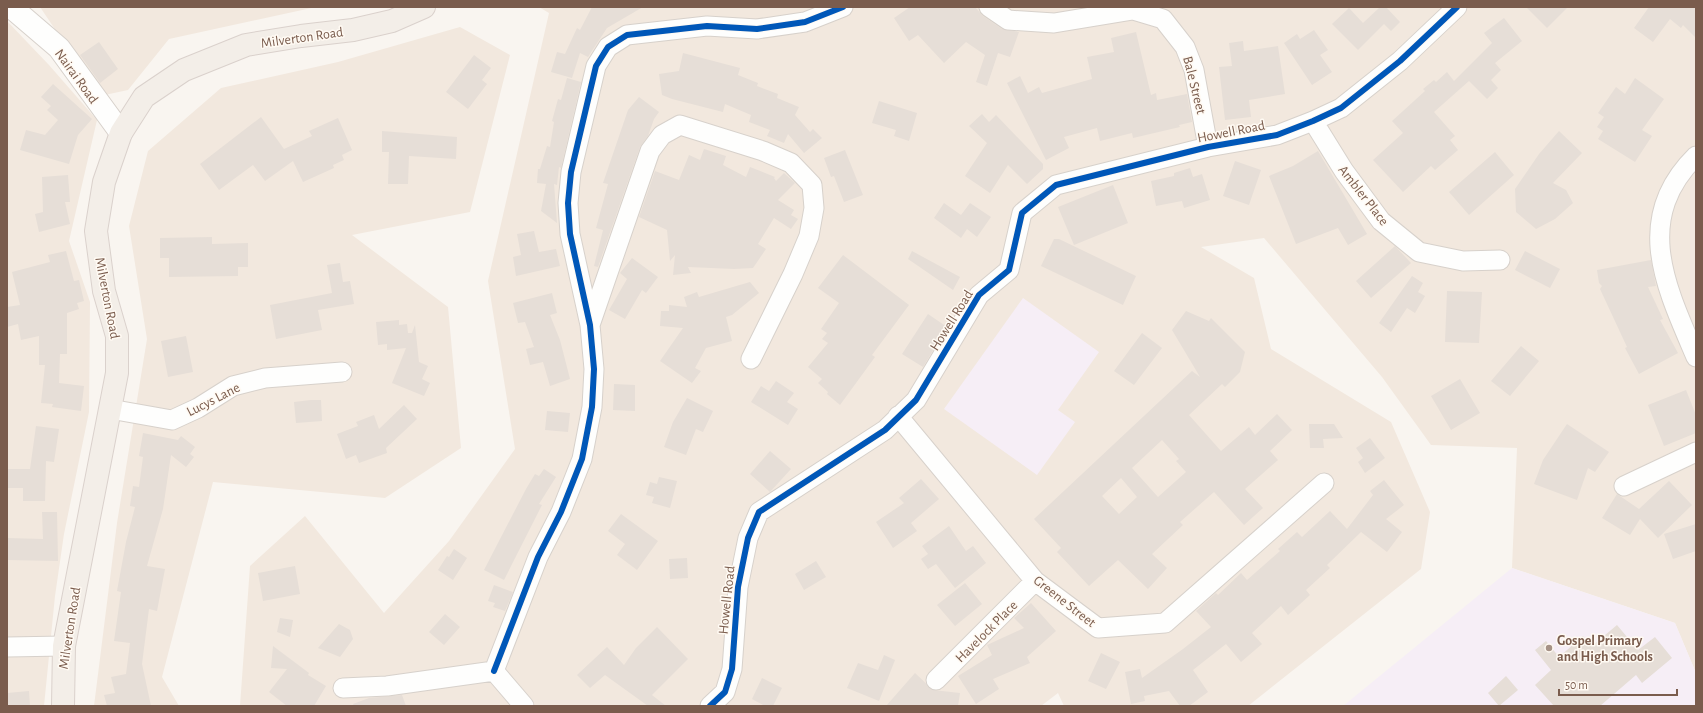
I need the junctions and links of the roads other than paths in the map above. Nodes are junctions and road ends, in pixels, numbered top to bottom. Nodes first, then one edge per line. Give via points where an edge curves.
1 (11, 7) edge
2 (424, 7) edge
3 (843, 7) edge
4 (989, 7) edge
5 (1458, 7) edge
6 (1313, 121) junction
7 (121, 133) junction
8 (1208, 147) junction
9 (1696, 156) edge
10 (1500, 260) dead end
11 (590, 325) junction
12 (1696, 357) edge
13 (751, 359) dead end
14 (342, 372) dead end
15 (110, 409) junction
16 (898, 416) junction
17 (1696, 452) edge
18 (1324, 483) dead end
19 (1624, 486) dead end
20 (1035, 581) junction
21 (64, 646) junction
22 (7, 647) edge
23 (494, 671) junction
24 (936, 680) dead end
25 (343, 688) dead end
26 (63, 706) edge
27 (524, 706) edge
28 (710, 706) edge

1 - 7 street, Nairai Road via 59,48
2 - 7 main road, Milverton Road via 392,21 353,30 246,45 184,70 144,97
3 - 11 street via 805,22 757,29 707,26 627,36 608,47 596,66 570,172 570,234
4 - 8 street, Bale Street via 1008,20 1054,23 1133,10 1163,19 1185,47 1194,70
5 - 6 street, Howell Road via 1400,61 1341,108
6 - 8 street, Howell Road via 1278,135
6 - 10 street, Ambler Place via 1344,171 1381,221 1419,252 1463,261
7 - 15 main road, Milverton Road via 104,182 96,231 104,291 117,336 117,374
8 - 16 street, Howell Road via 1056,185 1022,213 1009,270 979,295 916,400
9 - 12 street via 1668,194 1660,222 1660,249 1674,305
11 - 13 street via 650,150 662,135 680,125 763,151 791,164 812,185 814,208 808,236 793,274
11 - 23 street via 594,369 592,400 582,459 561,512 538,557
14 - 15 street, Lucys Lane via 265,378 233,386 198,408 172,420
15 - 21 main road, Milverton Road
16 - 20 street, Greene Street
16 - 28 street, Howell Road via 885,430 759,512 748,538 738,587 732,668 725,692
17 - 19 street
18 - 20 street, Greene Street via 1165,623 1098,628
20 - 24 street, Havelock Place
21 - 22 street
21 - 26 main road, Milverton Road
23 - 25 street via 387,686
23 - 27 street

